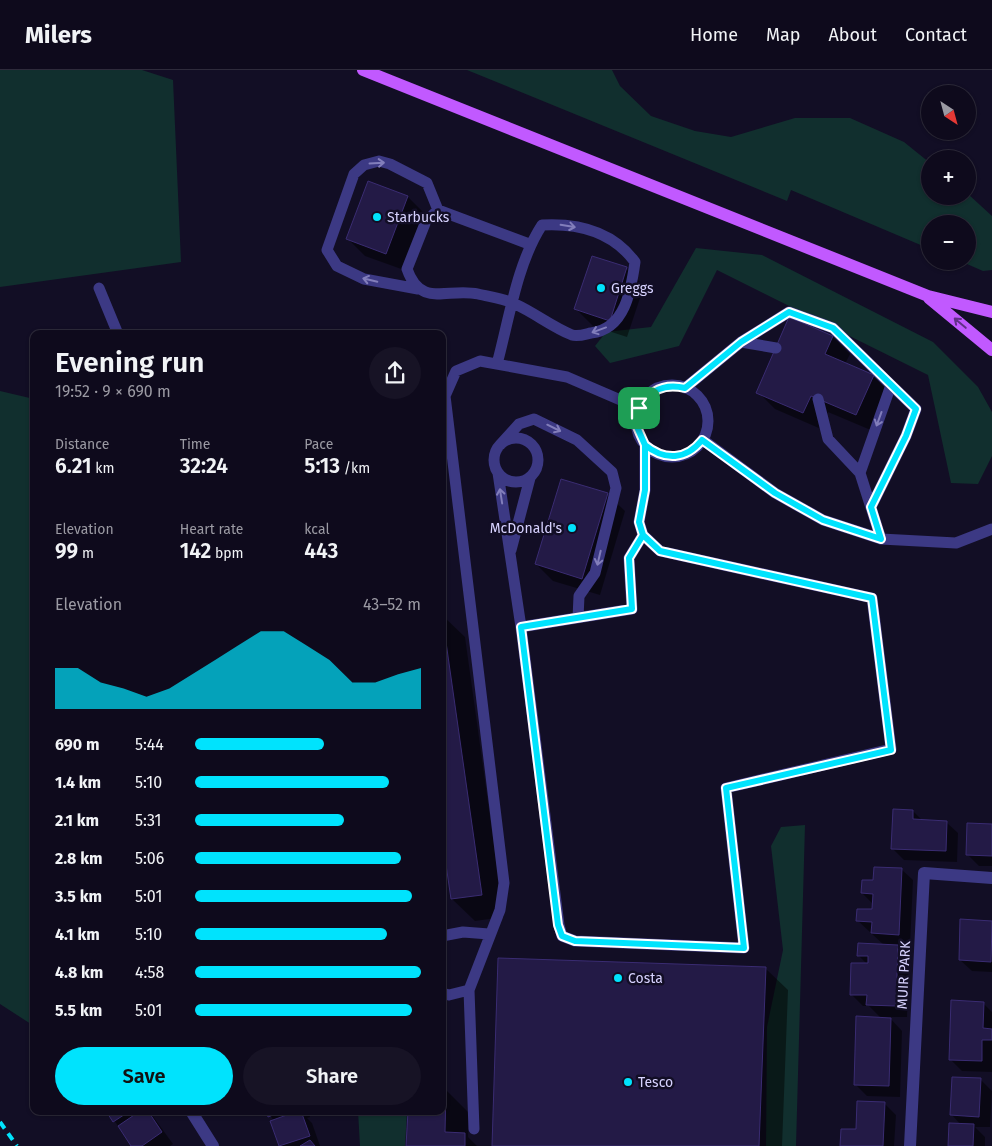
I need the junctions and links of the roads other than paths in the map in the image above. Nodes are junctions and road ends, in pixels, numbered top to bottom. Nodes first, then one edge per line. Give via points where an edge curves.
1 (363, 70) edge
2 (438, 210) junction
3 (529, 244) junction
4 (99, 288) dead end
5 (418, 289) junction
6 (928, 296) junction
7 (513, 302) junction
8 (992, 312) edge
9 (116, 330) edge
10 (741, 342) junction
11 (776, 348) dead end
12 (992, 350) edge
13 (497, 364) junction
14 (891, 385) junction
15 (685, 388) junction
16 (446, 392) edge
17 (818, 399) dead end
18 (639, 408) junction
19 (446, 412) edge
20 (702, 440) junction
21 (500, 445) junction
22 (645, 445) junction
23 (498, 473) junction
24 (860, 473) junction
25 (530, 478) junction
26 (871, 507) junction
27 (992, 529) edge
28 (643, 535) junction
29 (881, 539) junction
30 (510, 554) junction
31 (578, 618) junction
32 (521, 627) junction
33 (992, 878) edge
34 (489, 934) junction
35 (446, 935) edge
36 (469, 990) junction
37 (446, 994) edge
38 (194, 1115) edge
39 (474, 1129) dead end
40 (213, 1146) edge
41 (910, 1146) edge

1 - 6 main road
2 - 3 lane
2 - 5 lane via 426,220 407,269
5 -> 2 lane via 364,279 337,266 327,250 354,174 364,164 379,161 390,164 427,183
3 - 7 lane
3 -> 7 lane via 542,226 559,224 593,230 624,247 635,262 632,288 617,321 600,332 574,336
4 - 9 lane
5 - 7 lane via 432,294 475,293
6 - 8 main road
12 -> 6 main road
7 - 13 lane
10 - 11 lane
10 - 14 lane via 789,312 833,328
10 - 15 lane
13 - 16 lane via 480,360 456,371
13 - 18 lane via 567,377
14 -> 24 lane
14 - 26 lane via 916,409
15 - 18 lane via 659,388 645,398
15 - 20 lane via 702,401 706,410 707,431
17 - 24 lane via 828,438
18 - 22 lane via 637,427
19 - 34 lane via 504,883 500,910
20 - 22 lane via 691,452 675,457 654,452
20 - 29 lane via 775,493 823,520
21 - 23 lane via 494,458
21 - 25 lane via 512,438 533,444 537,450 538,465
21 -> 31 lane via 519,424 534,419 577,440 612,472 616,488 595,573 579,596
22 - 28 lane via 645,490 639,522
23 - 25 lane via 509,481
30 -> 23 lane
24 - 26 lane
25 - 30 lane
26 - 29 lane
27 - 29 lane via 956,543
28 - 31 lane via 629,558 632,609
28 - 32 lane via 660,551 872,598 891,750 726,788 744,948 575,941 562,936 558,925
30 - 32 lane
31 - 32 lane
33 - 41 street, MUIR PARK via 924,873
34 - 35 lane via 463,932
34 - 36 lane
36 - 37 lane
36 - 39 lane
38 - 40 street

